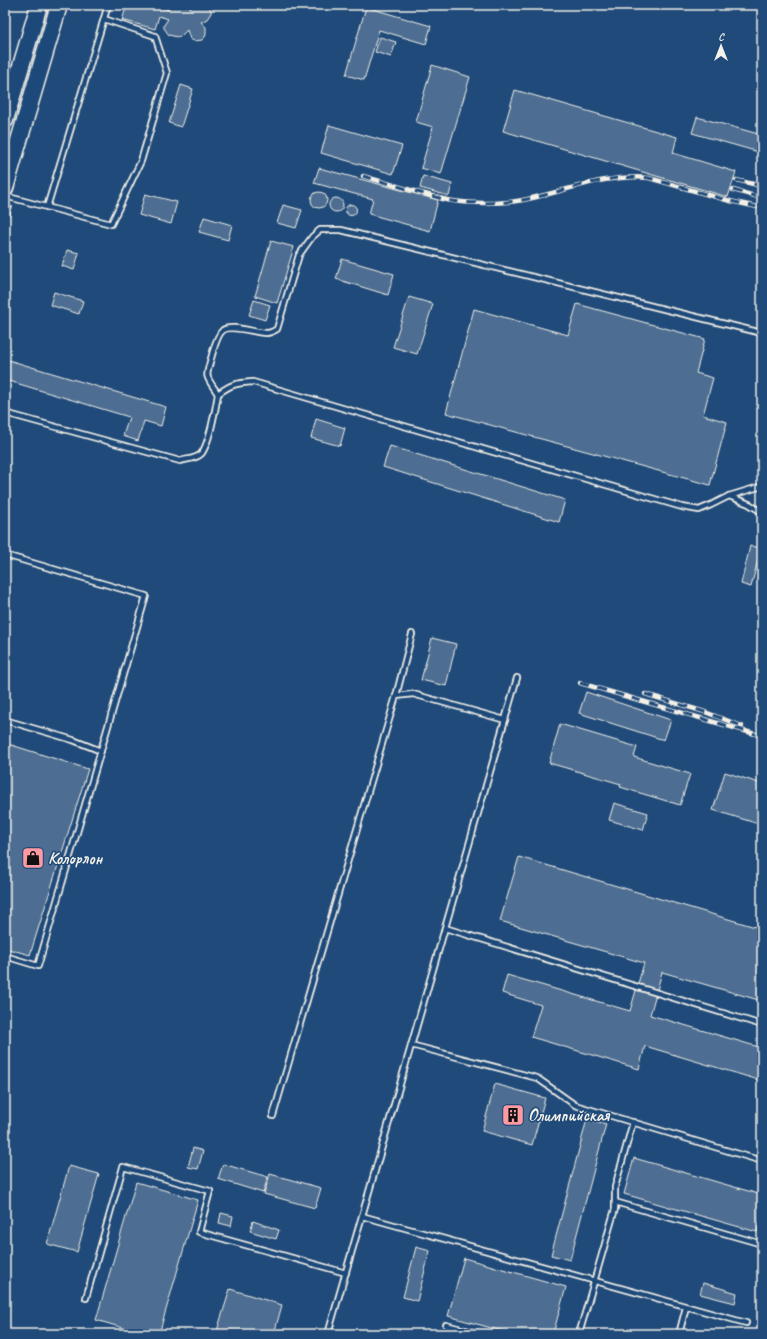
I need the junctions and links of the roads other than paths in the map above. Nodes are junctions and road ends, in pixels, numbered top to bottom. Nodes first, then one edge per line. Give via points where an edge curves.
1 (39, 5) edge
2 (59, 5) edge
3 (108, 5) edge
4 (104, 19) junction
5 (5, 120) edge
6 (5, 188) edge
7 (5, 196) edge
8 (47, 207) junction
9 (762, 333) edge
10 (218, 394) junction
11 (5, 413) edge
12 (762, 486) edge
13 (729, 496) junction
14 (762, 512) edge
15 (5, 555) edge
16 (412, 634) dead end
17 (517, 678) dead end
18 (396, 696) junction
19 (5, 720) edge
20 (505, 720) junction
21 (101, 751) junction
22 (445, 928) junction
23 (5, 956) edge
24 (762, 1025) edge
25 (411, 1045) junction
26 (273, 1116) dead end
27 (633, 1122) junction
28 (762, 1161) edge
29 (615, 1202) junction
30 (362, 1216) junction
31 (762, 1244) edge
32 (346, 1273) junction
33 (594, 1281) junction
34 (86, 1298) dead end
35 (686, 1307) junction
36 (746, 1324) dead end
37 (446, 1325) dead end
38 (328, 1334) edge
39 (481, 1334) edge
40 (579, 1334) edge
41 (679, 1334) edge

1 - 5 highway
2 - 6 highway
3 - 4 lane
4 - 8 lane
4 - 8 lane via 155,36 167,73 141,162 111,224
7 - 8 lane
9 - 10 lane via 341,230 320,230 299,255 277,329 268,333 233,328 223,330 206,375
10 - 11 lane via 205,447 200,454 180,460
10 - 13 lane via 226,387 237,383 253,382 682,507 699,510
12 - 13 lane
13 - 14 lane
15 - 21 lane via 146,596
16 - 18 lane
17 - 20 lane
18 - 20 lane via 413,694
18 - 26 lane
19 - 21 lane
20 - 22 lane
21 - 23 lane via 38,966
22 - 24 lane
22 - 25 lane
25 - 27 lane via 537,1078 575,1105
25 - 30 lane
27 - 28 lane
27 - 29 lane via 615,1187
29 - 31 lane
29 - 33 lane
30 - 32 lane
30 - 33 lane
32 - 34 lane via 199,1232 210,1191 123,1167
32 - 38 lane
33 - 35 lane
33 - 40 lane
35 - 36 lane
35 - 41 lane
37 - 39 lane

